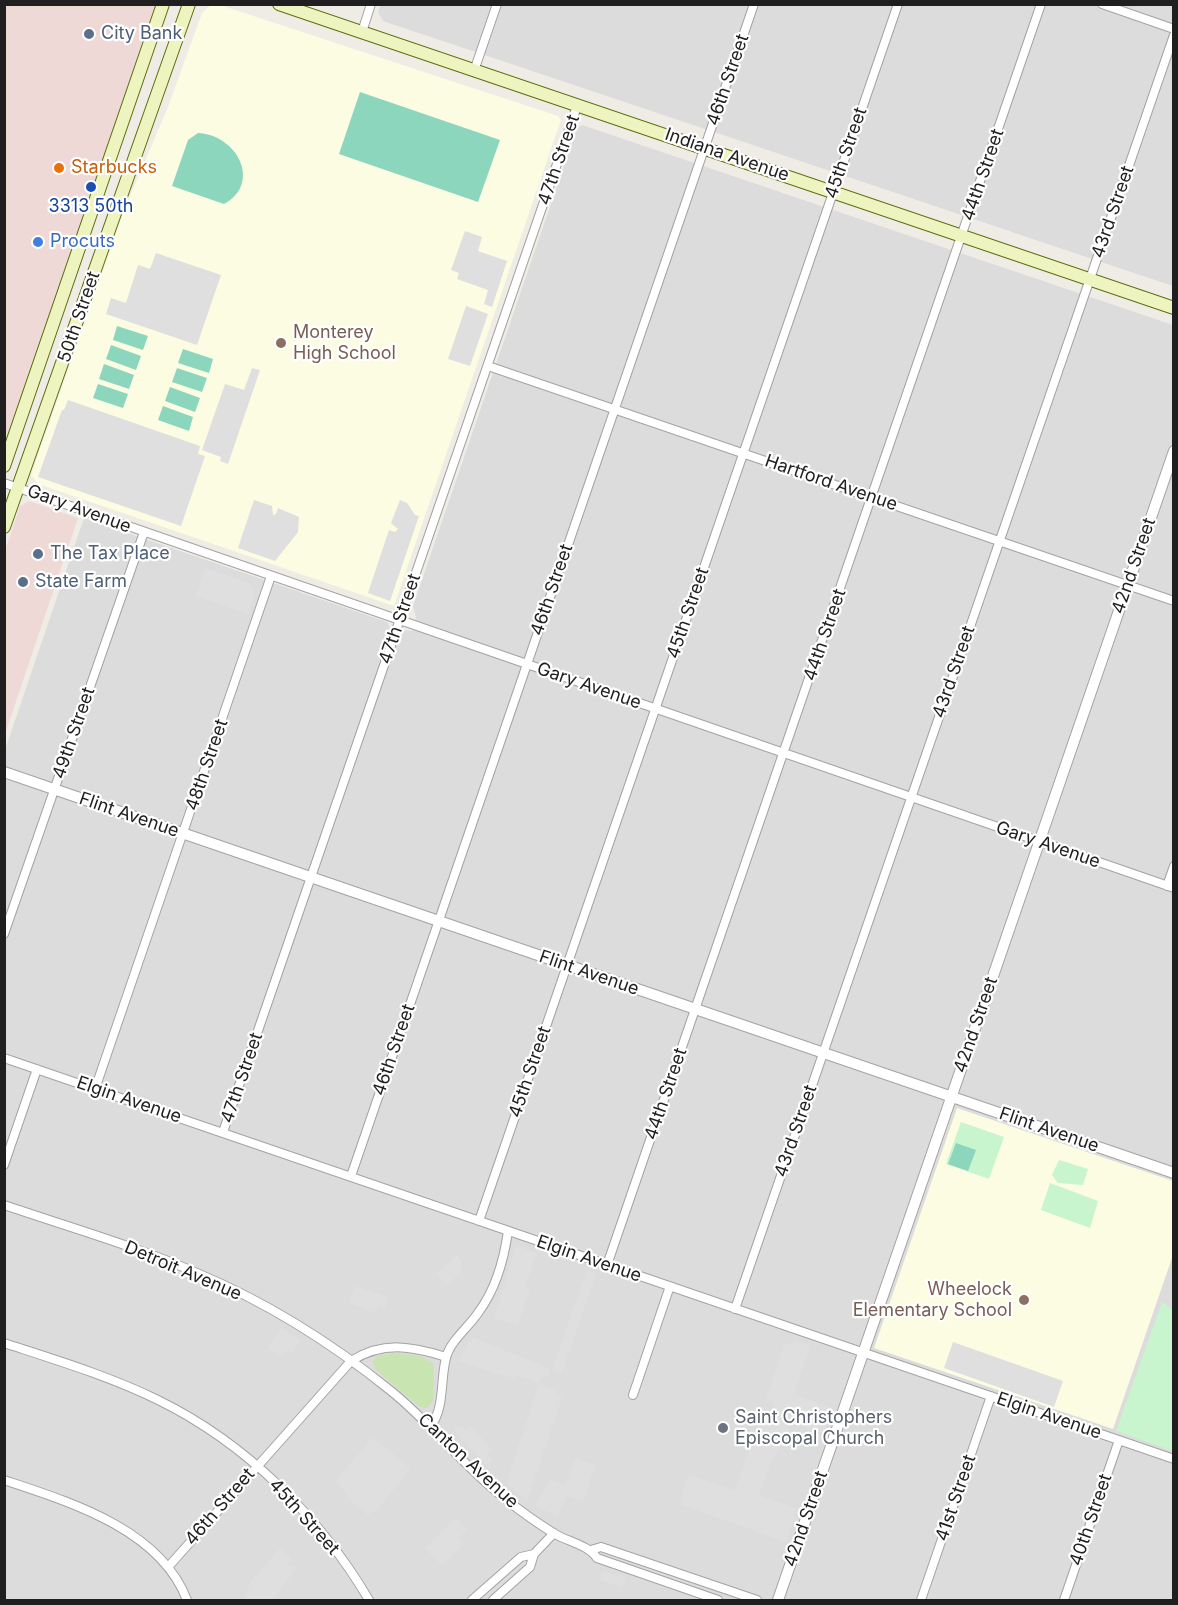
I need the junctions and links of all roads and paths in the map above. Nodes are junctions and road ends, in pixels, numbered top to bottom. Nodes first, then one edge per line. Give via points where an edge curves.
1 (163, 4) edge
2 (189, 4) edge
3 (279, 4) edge
4 (372, 4) edge
5 (497, 4) edge
6 (754, 4) edge
7 (898, 4) edge
8 (1041, 4) edge
9 (1102, 4) edge
10 (1173, 29) edge
11 (362, 32) junction
12 (1173, 35) edge
13 (474, 71) junction
14 (578, 106) junction
15 (705, 147) junction
16 (833, 191) junction
17 (962, 236) junction
18 (1090, 279) junction
19 (1173, 308) edge
20 (488, 366) junction
21 (615, 409) junction
22 (1173, 451) edge
23 (743, 453) junction
24 (4, 466) edge
25 (4, 483) edge
26 (18, 487) junction
27 (872, 498) junction
28 (4, 527) edge
29 (144, 532) junction
30 (999, 542) junction
31 (271, 576) junction
32 (1127, 585) junction
33 (1173, 601) edge
34 (400, 621) junction
35 (527, 665) junction
36 (655, 709) junction
37 (784, 754) junction
38 (4, 772) edge
39 (55, 789) junction
40 (911, 797) junction
41 (183, 834) junction
42 (1039, 842) junction
43 (1173, 866) edge
44 (311, 878) junction
45 (1170, 887) edge
46 (439, 921) junction
47 (4, 934) edge
48 (567, 965) junction
49 (695, 1009) junction
50 (823, 1053) junction
51 (4, 1058) edge
52 (37, 1069) junction
53 (95, 1089) junction
54 (951, 1097) junction
55 (223, 1132) junction
56 (4, 1165) edge
57 (1173, 1173) edge
58 (351, 1176) junction
59 (4, 1205) edge
60 (479, 1221) junction
61 (508, 1231) junction
62 (607, 1265) junction
63 (670, 1286) junction
64 (735, 1309) junction
65 (4, 1343) edge
66 (863, 1352) junction
67 (446, 1357) junction
68 (351, 1361) junction
69 (633, 1395) dead end
70 (991, 1396) junction
71 (432, 1426) junction
72 (1119, 1440) junction
73 (1173, 1459) edge
74 (256, 1466) junction
75 (4, 1480) edge
76 (554, 1533) junction
77 (591, 1550) junction
78 (534, 1554) junction
79 (640, 1560) junction
80 (168, 1566) junction
81 (636, 1572) junction
82 (187, 1600) edge
83 (369, 1600) edge
84 (472, 1600) edge
85 (493, 1600) edge
86 (718, 1600) edge
87 (757, 1600) edge
88 (778, 1600) edge
89 (921, 1600) edge
90 (1064, 1600) edge

1 - 24 main road, 50th Street
2 - 26 main road, 50th Street
3 - 11 main road, Indiana Avenue
4 - 11 street
5 - 13 street
6 - 15 street, 46th Street
7 - 16 street, 45th Street
8 - 17 street, 44th Street
9 - 10 street
11 - 13 main road, Indiana Avenue
12 - 18 street, 43rd Street
13 - 14 main road, Indiana Avenue
14 - 15 main road, Indiana Avenue
14 - 20 street, 47th Street
15 - 16 main road, Indiana Avenue
15 - 21 street, 46th Street
16 - 17 main road, Indiana Avenue
16 - 23 street, 45th Street
17 - 18 main road, Indiana Avenue
17 - 27 street, 44th Street
18 - 19 main road, Indiana Avenue
18 - 30 street, 43rd Street
20 - 21 street, Hartford Avenue
20 - 34 street, 47th Street
21 - 23 street, Hartford Avenue
21 - 35 street, 46th Street
22 - 32 street, 42nd Street
23 - 27 street, Hartford Avenue
23 - 36 street, 45th Street
25 - 26 street, Gary Avenue
26 - 28 main road, 50th Street
26 - 29 street, Gary Avenue
27 - 30 street, Hartford Avenue
27 - 37 street, 44th Street
29 - 31 street, Gary Avenue
29 - 39 street, 49th Street
30 - 32 street, Hartford Avenue
30 - 40 street, 43rd Street
31 - 34 street, Gary Avenue
31 - 41 street, 48th Street
32 - 33 street, Hartford Avenue
32 - 42 street, 42nd Street
34 - 35 street, Gary Avenue
34 - 44 street, 47th Street
35 - 36 street, Gary Avenue
35 - 46 street, 46th Street
36 - 37 street, Gary Avenue
36 - 48 street, 45th Street
37 - 40 street, Gary Avenue
37 - 49 street, 44th Street
38 - 39 street, Flint Avenue
39 - 41 street, Flint Avenue
39 - 47 street, 49th Street
40 - 42 street, Gary Avenue
40 - 50 street, 43rd Street
41 - 44 street, Flint Avenue
41 - 53 street, 48th Street
42 - 45 street, Gary Avenue
42 - 54 street, 42nd Street
43 - 45 street
44 - 46 street, Flint Avenue
44 - 55 street, 47th Street
46 - 48 street, Flint Avenue
46 - 58 street, 46th Street
48 - 49 street, Flint Avenue
48 - 60 street, 45th Street
49 - 50 street, Flint Avenue
49 - 62 street, 44th Street
50 - 54 street, Flint Avenue
50 - 64 street, 43rd Street
51 - 52 street, Elgin Avenue
52 - 53 street, Elgin Avenue
52 - 56 street
53 - 55 street, Elgin Avenue
54 - 57 street, Flint Avenue
54 - 66 street, 42nd Street
55 - 58 street, Elgin Avenue
58 - 60 street, Elgin Avenue
59 - 68 street, Detroit Avenue via 199,1274 289,1320
60 - 61 street, Elgin Avenue
61 - 62 street, Elgin Avenue
61 - 67 street via 501,1268 491,1293
62 - 63 street, Elgin Avenue
63 - 64 street, Elgin Avenue
63 - 69 street
64 - 66 street, Elgin Avenue
65 - 74 street via 159,1400 210,1431
66 - 70 street, Elgin Avenue
66 - 88 street, 42nd Street
67 - 68 street, 46th Street via 395,1346 371,1350
67 - 71 street
68 - 71 street, Canton Avenue
68 - 74 street, 46th Street
70 - 72 street, Elgin Avenue
70 - 89 street, 41st Street
71 - 76 street, Canton Avenue via 501,1496
72 - 73 street, Elgin Avenue
72 - 90 street, 40th Street
74 - 80 street, 46th Street
74 - 83 street, 45th Street via 320,1528
75 - 80 street via 98,1516 134,1537
76 - 77 street, Canton Avenue
76 - 78 street
77 - 79 street, Canton Avenue via 601,1547
77 - 81 street, Canton Avenue via 597,1558
78 - 84 street via 521,1557
78 - 85 street via 530,1567
79 - 81 street
79 - 87 street, Canton Avenue
80 - 82 street
81 - 86 street, Canton Avenue

